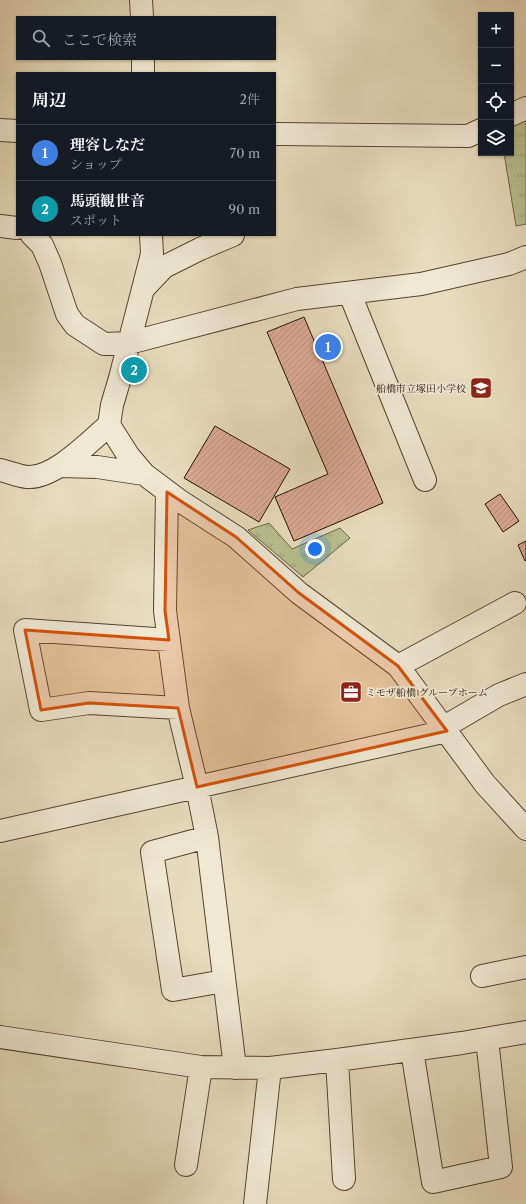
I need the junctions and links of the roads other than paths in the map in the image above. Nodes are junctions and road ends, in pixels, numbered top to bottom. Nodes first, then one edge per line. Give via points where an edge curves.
1 (141, 0) edge
2 (142, 16) edge
3 (143, 60) edge
4 (143, 72) edge
5 (526, 108) edge
6 (514, 114) edge
7 (0, 130) edge
8 (16, 131) edge
9 (478, 131) edge
10 (276, 134) edge
11 (0, 226) edge
12 (16, 228) edge
13 (33, 236) edge
14 (151, 236) edge
15 (230, 236) edge
16 (526, 257) edge
17 (145, 287) junction
18 (350, 294) junction
19 (129, 343) junction
20 (109, 425) junction
21 (61, 466) junction
22 (0, 470) edge
23 (144, 474) junction
24 (425, 480) dead end
25 (167, 492) junction
26 (515, 603) dead end
27 (169, 640) junction
28 (398, 666) junction
29 (526, 684) edge
30 (178, 708) junction
31 (446, 729) junction
32 (197, 787) junction
33 (524, 824) edge
34 (0, 831) edge
35 (207, 837) junction
36 (526, 967) edge
37 (482, 976) dead end
38 (224, 981) junction
39 (526, 1032) edge
40 (0, 1037) edge
41 (488, 1039) junction
42 (412, 1050) junction
43 (337, 1060) junction
44 (201, 1067) junction
45 (235, 1068) junction
46 (270, 1068) junction
47 (186, 1164) dead end
48 (344, 1179) dead end
49 (255, 1204) edge

1 - 2 street
3 - 4 street
5 - 6 street
7 - 8 street
9 - 10 street via 468,136
11 - 12 street
13 - 19 street via 42,245 67,314 75,325 104,344
14 - 17 street via 152,254
15 - 17 street via 200,248 164,268
16 - 18 street via 509,264 421,284
17 - 19 street
18 - 19 street via 297,299
18 - 24 street
19 - 20 street
20 - 21 street
20 - 23 street
21 - 22 street via 39,476 27,477
21 - 23 street via 98,467
23 - 25 street
25 - 27 street via 165,611
25 - 28 street via 236,537 299,593
26 - 28 street
27 - 30 street
27 - 30 street via 25,630 41,710 89,703
28 - 31 street
29 - 31 street via 499,695
30 - 32 street
31 - 32 street
31 - 33 street via 485,784
32 - 34 street
32 - 35 street
35 - 38 street
35 - 38 street via 152,852 172,990
36 - 37 street
38 - 45 street
39 - 41 street
40 - 44 street
41 - 42 street
41 - 42 street via 501,1167 433,1182
42 - 43 street
43 - 46 street
43 - 48 street
44 - 45 street
44 - 47 street
45 - 46 street
46 - 49 street

